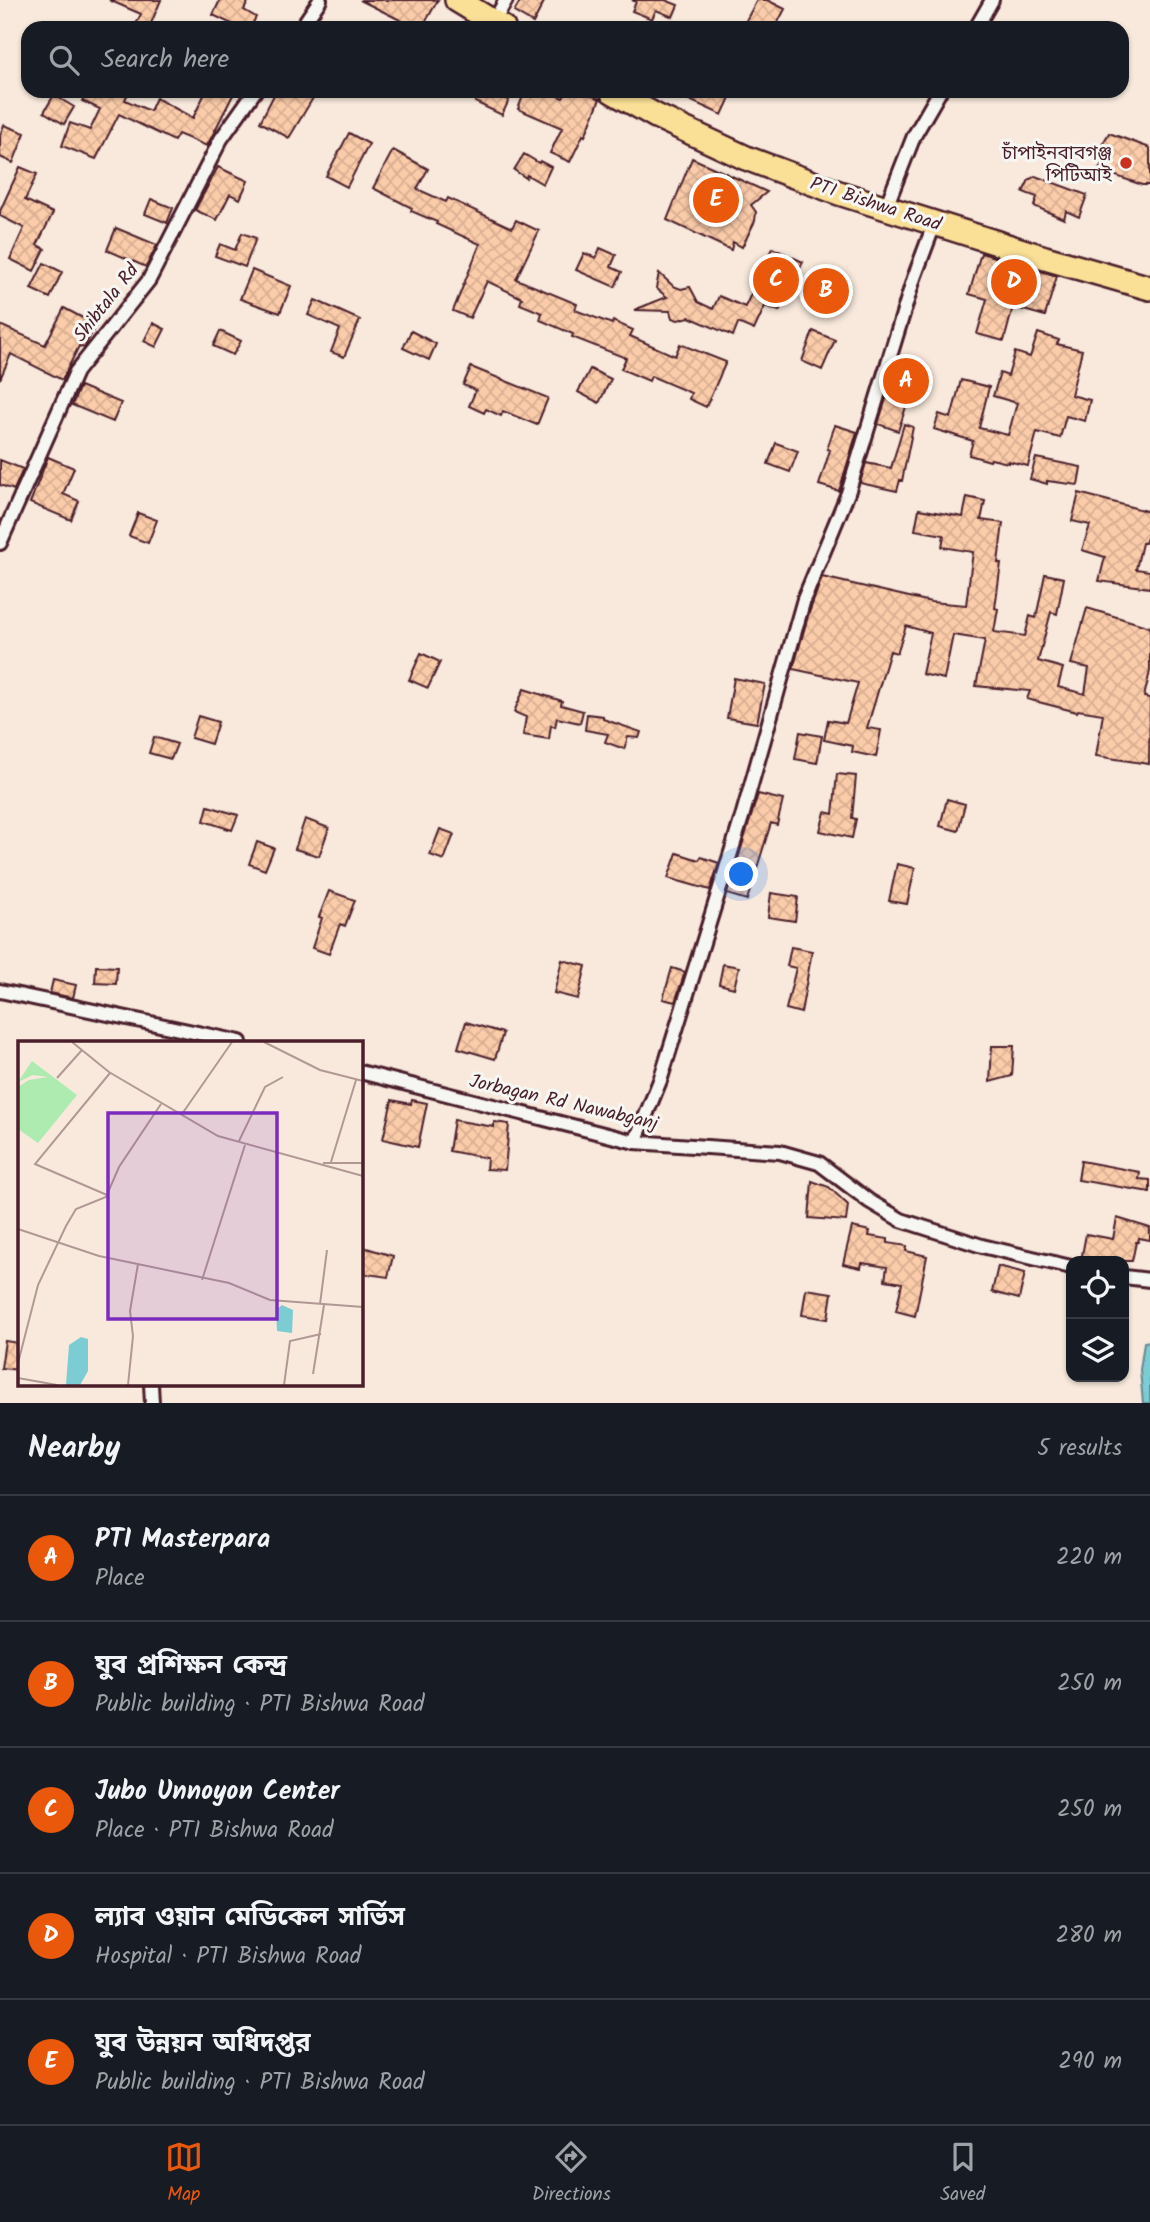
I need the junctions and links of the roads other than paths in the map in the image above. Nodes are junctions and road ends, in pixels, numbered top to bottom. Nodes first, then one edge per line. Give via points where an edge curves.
1 (320, 0) edge
2 (457, 0) edge
3 (506, 0) edge
4 (992, 0) edge
5 (306, 21) edge
6 (491, 21) edge
7 (499, 21) edge
8 (980, 21) edge
9 (251, 98) edge
10 (624, 98) edge
11 (936, 98) edge
12 (886, 207) junction
13 (935, 222) junction
14 (1150, 288) edge
15 (0, 543) edge
16 (0, 991) edge
17 (199, 1038) edge
18 (230, 1041) edge
19 (362, 1073) edge
20 (635, 1142) junction
21 (1066, 1266) edge
22 (1129, 1278) edge
23 (1150, 1280) edge

1 - 5 street
2 - 6 highway
3 - 7 street
4 - 8 street
9 - 15 street, Shibtala Rd via 221,139 149,280 76,372
10 - 12 highway, PTI Bishwa Road via 746,158
11 - 12 street via 914,136
12 - 13 highway, PTI Bishwa Road
13 - 14 highway, PTI Bishwa Road
13 - 20 street via 848,493 804,599 662,1078
16 - 17 street
17 - 18 street
19 - 20 street, Jorbagan Rd Nawabganj
20 - 21 street, Jorbagan Rd Nawabganj via 780,1152 819,1163 901,1220 982,1247
22 - 23 street

